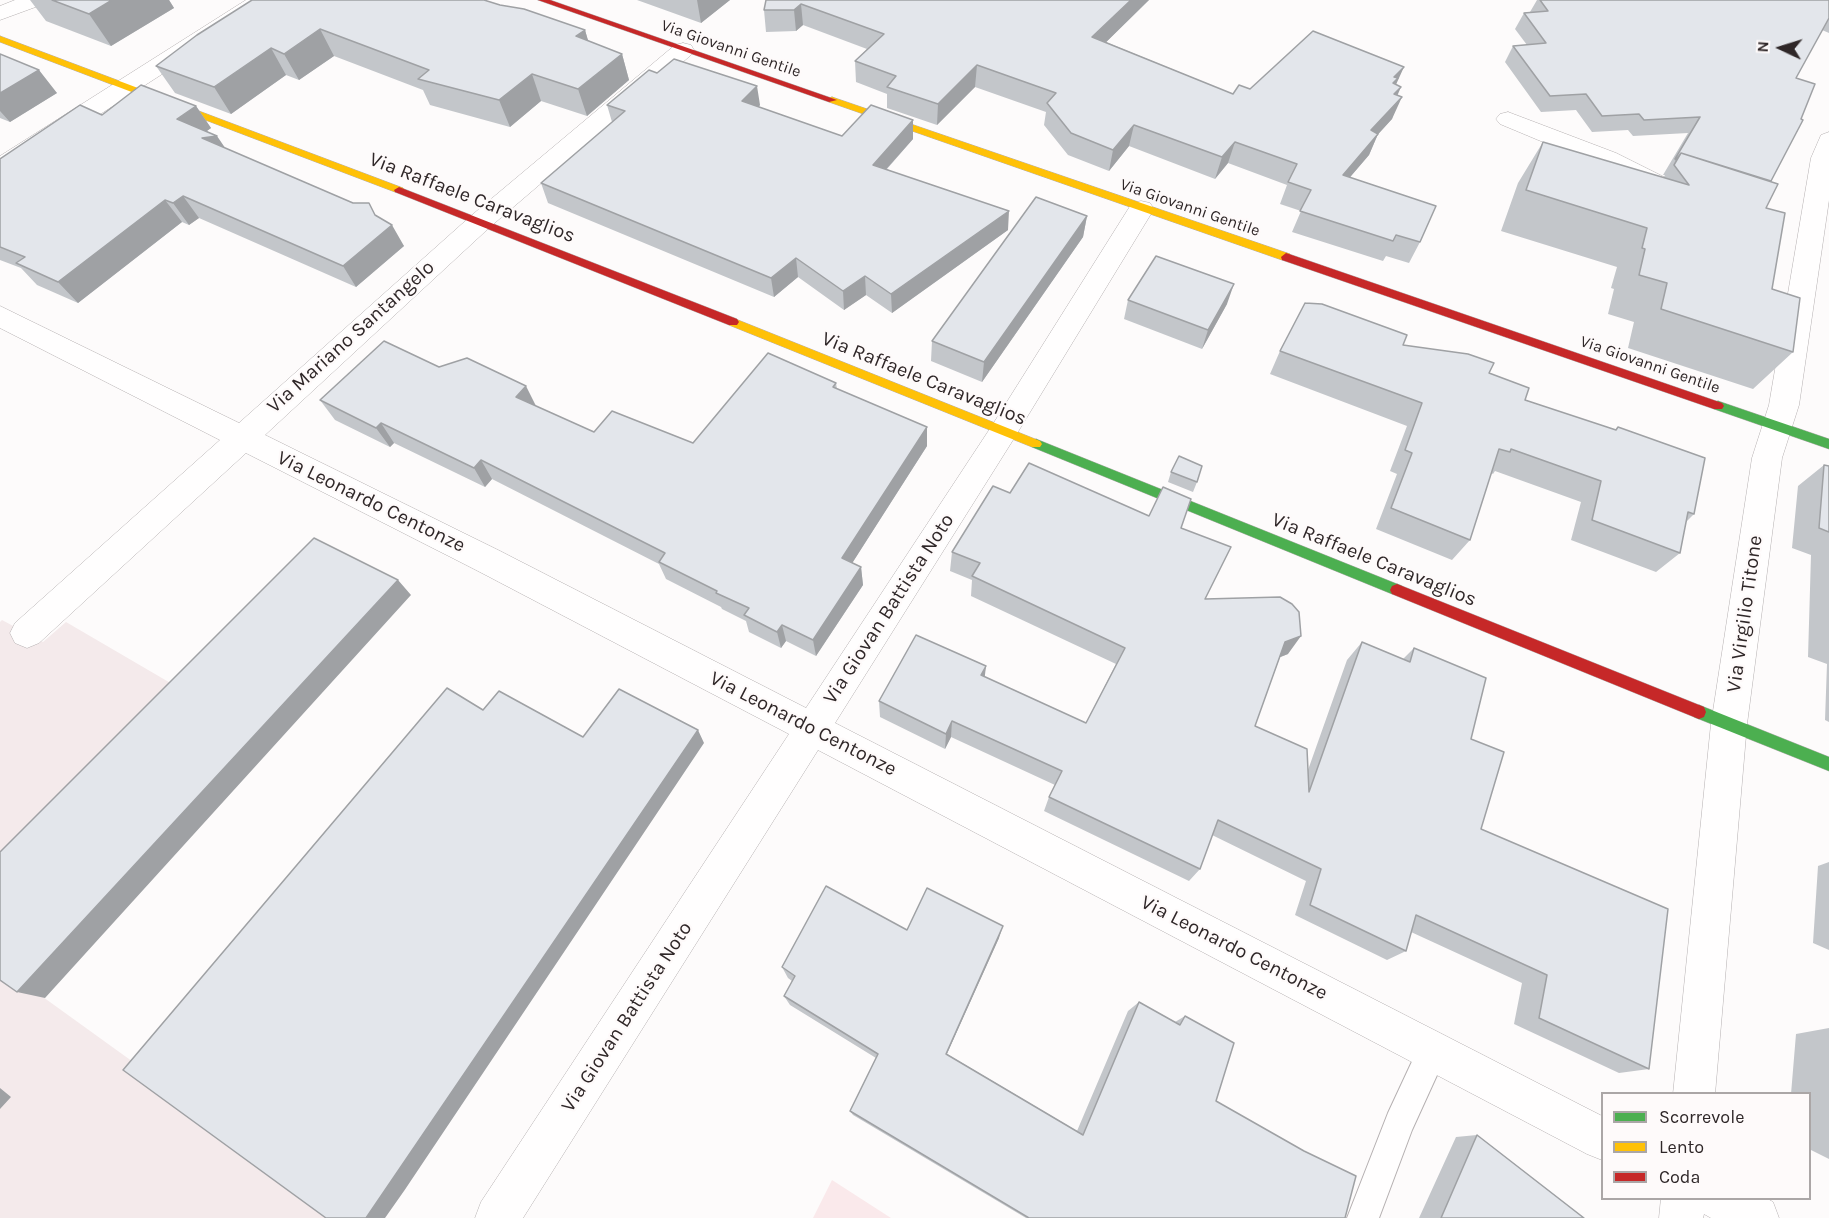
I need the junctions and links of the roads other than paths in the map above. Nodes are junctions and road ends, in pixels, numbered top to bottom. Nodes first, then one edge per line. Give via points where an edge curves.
1 (33, 0) edge
2 (261, 0) edge
3 (542, 0) edge
4 (0, 14) edge
5 (0, 39) edge
6 (683, 50) junction
7 (127, 85) junction
8 (1508, 119) dead end
9 (1829, 140) edge
10 (0, 167) edge
11 (1677, 191) edge
12 (1141, 208) junction
13 (481, 221) junction
14 (0, 316) edge
15 (1778, 427) junction
16 (1003, 432) junction
17 (240, 438) junction
18 (1829, 444) edge
19 (27, 633) dead end
20 (1730, 724) junction
21 (812, 729) junction
22 (1829, 764) edge
23 (1433, 1051) junction
24 (1694, 1092) edge
25 (1601, 1138) edge
26 (1683, 1200) edge
27 (1722, 1200) edge
28 (497, 1218) edge
29 (1363, 1218) edge
30 (1681, 1218) edge
31 (1757, 1218) edge

1 - 4 street
2 - 7 street
3 - 6 street, Via Giovanni Gentile
5 - 7 street, Via Raffaele Caravaglios
6 - 12 street, Via Giovanni Gentile
6 - 13 street, Via Mariano Santangelo
7 - 10 street
7 - 13 street, Via Raffaele Caravaglios
8 - 11 street
9 - 15 street, Via Virgilio Titone via 1799,231
12 - 15 street, Via Giovanni Gentile
12 - 16 street, Via Giovan Battista Noto
13 - 16 street, Via Raffaele Caravaglios
13 - 17 street, Via Mariano Santangelo
14 - 17 street, Via Leonardo Centonze
15 - 18 street, Via Giovanni Gentile
15 - 20 street, Via Virgilio Titone via 1767,458
16 - 20 street, Via Raffaele Caravaglios
16 - 21 street, Via Giovan Battista Noto
17 - 19 street, Via Mariano Santangelo
17 - 21 street, Via Leonardo Centonze via 489,561
20 - 22 street, Via Raffaele Caravaglios
20 - 24 street, Via Virgilio Titone
21 - 23 street, Via Leonardo Centonze
21 - 28 street, Via Giovan Battista Noto
23 - 25 street, Via Leonardo Centonze
23 - 29 lane via 1399,1124
26 - 30 street
27 - 31 street

